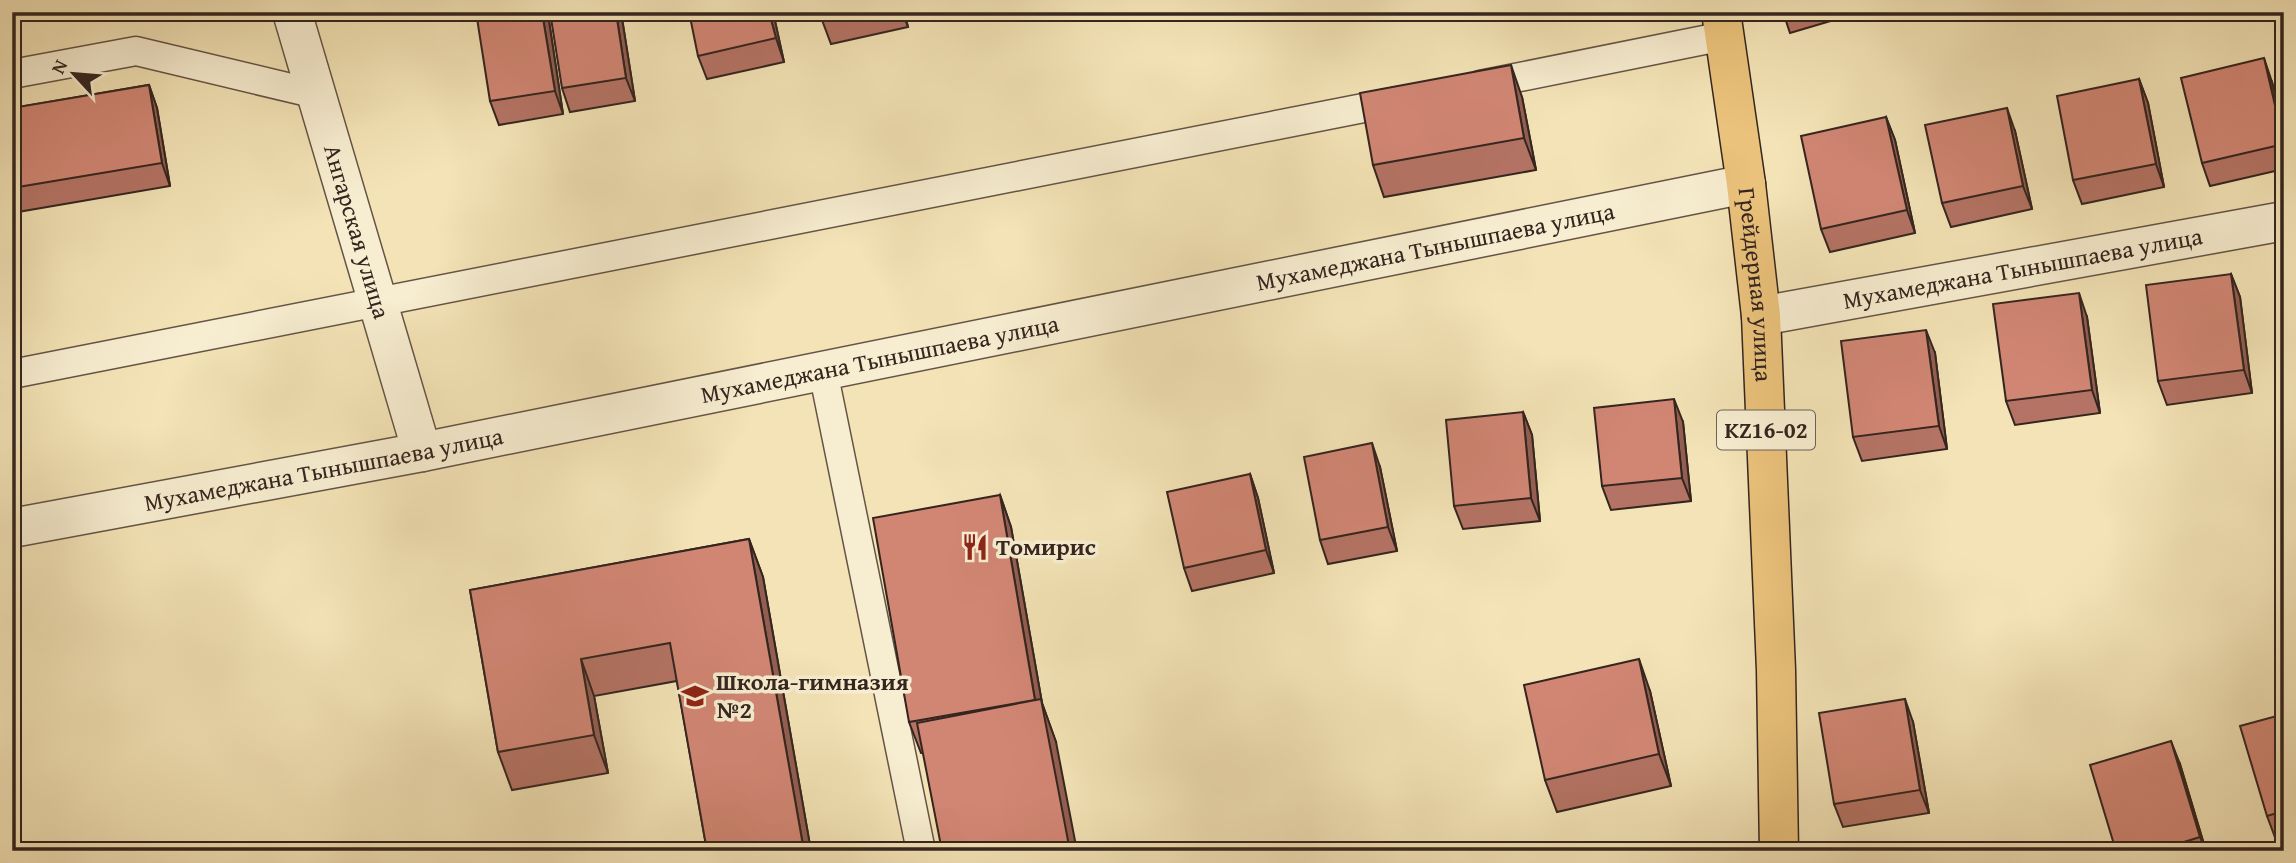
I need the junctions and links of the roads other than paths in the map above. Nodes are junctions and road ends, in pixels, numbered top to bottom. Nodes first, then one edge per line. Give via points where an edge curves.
1 (292, 12) edge
2 (1723, 24) edge
3 (12, 74) edge
4 (1452, 90) edge
5 (316, 94) junction
6 (1425, 96) edge
7 (1746, 184) junction
8 (2284, 221) edge
9 (377, 302) junction
10 (1761, 316) junction
11 (823, 371) junction
12 (12, 374) edge
13 (422, 452) junction
14 (12, 528) edge
15 (921, 851) edge
16 (1779, 851) edge

1 - 5 street, Ангарская улица
2 - 4 lane
2 - 7 main road, Грейдерная улица / KZ16-02
3 - 5 lane via 136,51
5 - 9 street, Ангарская улица
6 - 9 lane
7 - 10 main road, Грейдерная улица / KZ16-02
7 - 11 street, Мухамеджана Тынышпаева улица
8 - 10 street, Мухамеджана Тынышпаева улица
9 - 12 lane
9 - 13 street, Ангарская улица
10 - 16 main road, Грейдерная улица / KZ16-02
11 - 13 street, Мухамеджана Тынышпаева улица
11 - 15 lane
13 - 14 street, Мухамеджана Тынышпаева улица

